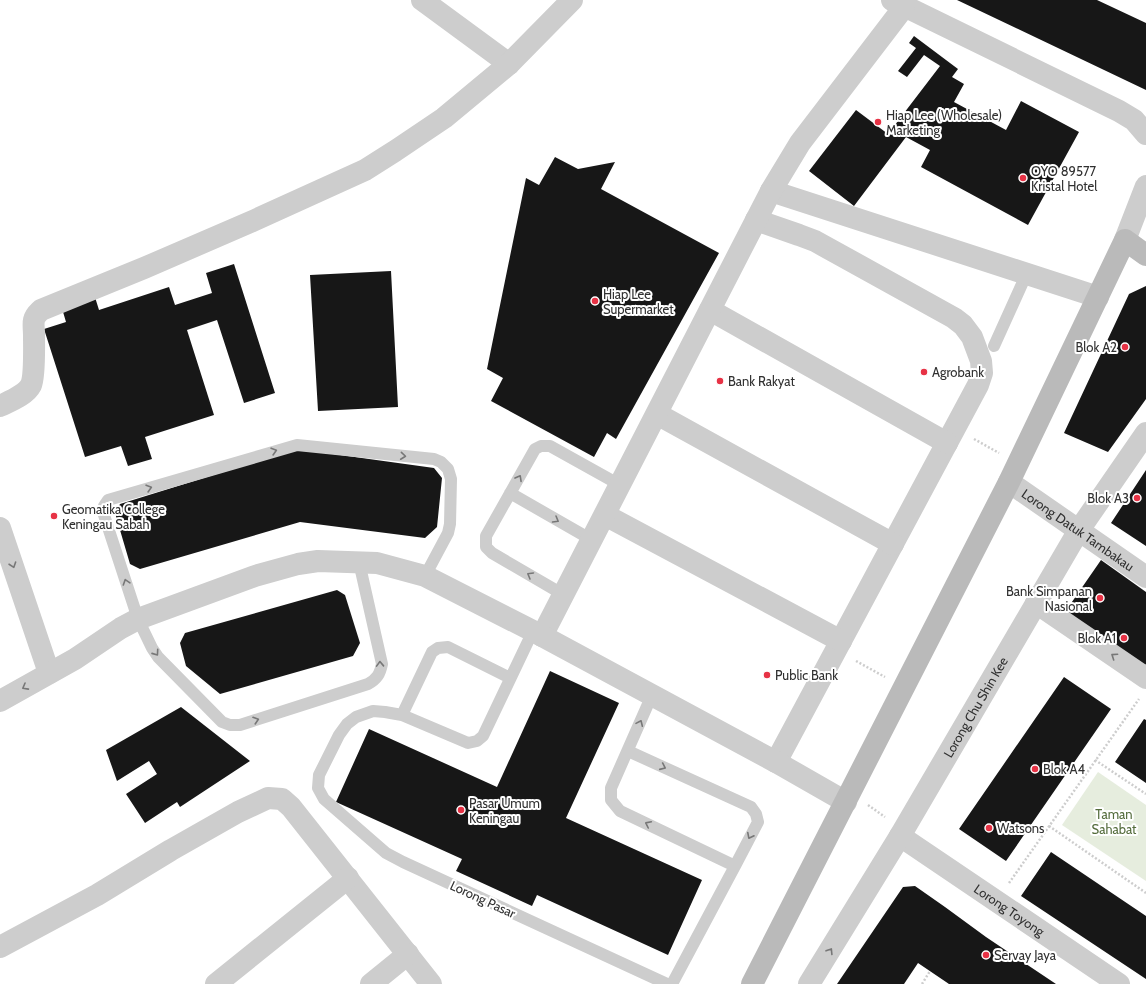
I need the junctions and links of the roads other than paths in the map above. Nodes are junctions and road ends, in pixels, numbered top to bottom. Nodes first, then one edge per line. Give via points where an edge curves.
1 (422, 0) edge
2 (572, 0) edge
3 (897, 4) edge
4 (509, 64) junction
5 (1146, 133) edge
6 (1146, 186) edge
7 (771, 191) junction
8 (756, 220) junction
9 (1125, 240) junction
10 (1146, 255) edge
11 (1027, 273) junction
12 (1098, 297) junction
13 (710, 310) junction
14 (994, 346) dead end
15 (0, 406) edge
16 (657, 414) junction
17 (1146, 433) edge
18 (951, 435) junction
19 (1014, 473) junction
20 (620, 485) junction
21 (510, 493) junction
22 (605, 515) junction
23 (0, 528) edge
24 (1079, 530) junction
25 (592, 540) junction
26 (893, 544) junction
27 (359, 562) junction
28 (425, 576) junction
29 (1146, 577) edge
30 (564, 595) junction
31 (1036, 603) junction
32 (138, 619) junction
33 (538, 634) junction
34 (839, 645) junction
35 (50, 674) junction
36 (510, 678) junction
37 (1144, 687) edge
38 (652, 695) junction
39 (0, 701) edge
40 (402, 716) junction
41 (628, 751) junction
42 (776, 762) junction
43 (846, 802) junction
44 (900, 836) junction
45 (735, 866) junction
46 (348, 878) junction
47 (0, 947) edge
48 (408, 954) junction
49 (216, 984) edge
50 (371, 984) edge
51 (431, 984) edge
52 (667, 984) edge
53 (672, 984) edge
54 (752, 984) edge
55 (809, 984) edge
56 (1118, 984) edge

1 - 4 street
2 - 4 street
3 - 5 street via 1119,111 1134,120
3 - 7 street via 800,142
4 - 15 street via 444,118 365,170 144,268 41,310 33,321 31,385 26,391
6 - 9 street
7 - 8 street
7 - 11 street
8 - 13 street
8 - 18 street via 815,241 964,325 982,361 982,374
9 - 10 street
9 - 12 street
11 - 12 street
11 - 14 lane
12 - 19 street
13 - 16 street
13 - 18 street
16 - 20 street
16 - 26 street
17 - 24 street, Lorong Chu Shin Kee
18 - 26 street
19 - 24 street, Lorong Datuk Tambakau
19 - 43 street
21 -> 20 lane via 535,449 541,446 550,446
20 - 22 street
21 -> 25 lane
30 -> 21 lane via 486,547 486,536
22 - 25 street
22 - 34 street
23 -> 35 street
24 - 29 street, Lorong Datuk Tambakau
24 - 31 street, Lorong Chu Shin Kee
25 - 30 street
26 - 34 street
27 - 28 street via 377,563
27 - 32 street via 318,561 298,564 255,576
32 -> 27 lane via 158,657 222,722 240,725 368,684 376,679 382,664
32 -> 28 lane via 103,512 108,500 297,445 434,459 448,469 451,479 450,524 448,533
28 - 33 street
30 - 33 street
37 -> 31 street
31 - 44 street, Lorong Chu Shin Kee
32 - 35 street
33 - 36 lane
33 - 38 street
34 - 42 street
35 -> 39 street
36 - 40 lane via 483,736 477,741 468,743
36 - 40 lane via 448,647 438,648 432,652
41 -> 38 lane
38 - 42 street
40 - 52 lane, Lorong Pasar via 373,711 356,717 347,724 319,775 318,788 324,799 386,852 403,862
45 -> 41 lane via 620,810 612,800 612,788
41 -> 45 lane via 751,807 758,822
42 - 43 street
43 - 54 street
55 -> 44 street, Lorong Chu Shin Kee
44 - 56 street, Lorong Toyong
45 - 53 lane
46 - 47 street via 291,807 282,799 268,798 238,812 97,895
46 - 48 street
46 - 49 street
48 - 50 street
48 - 51 street

